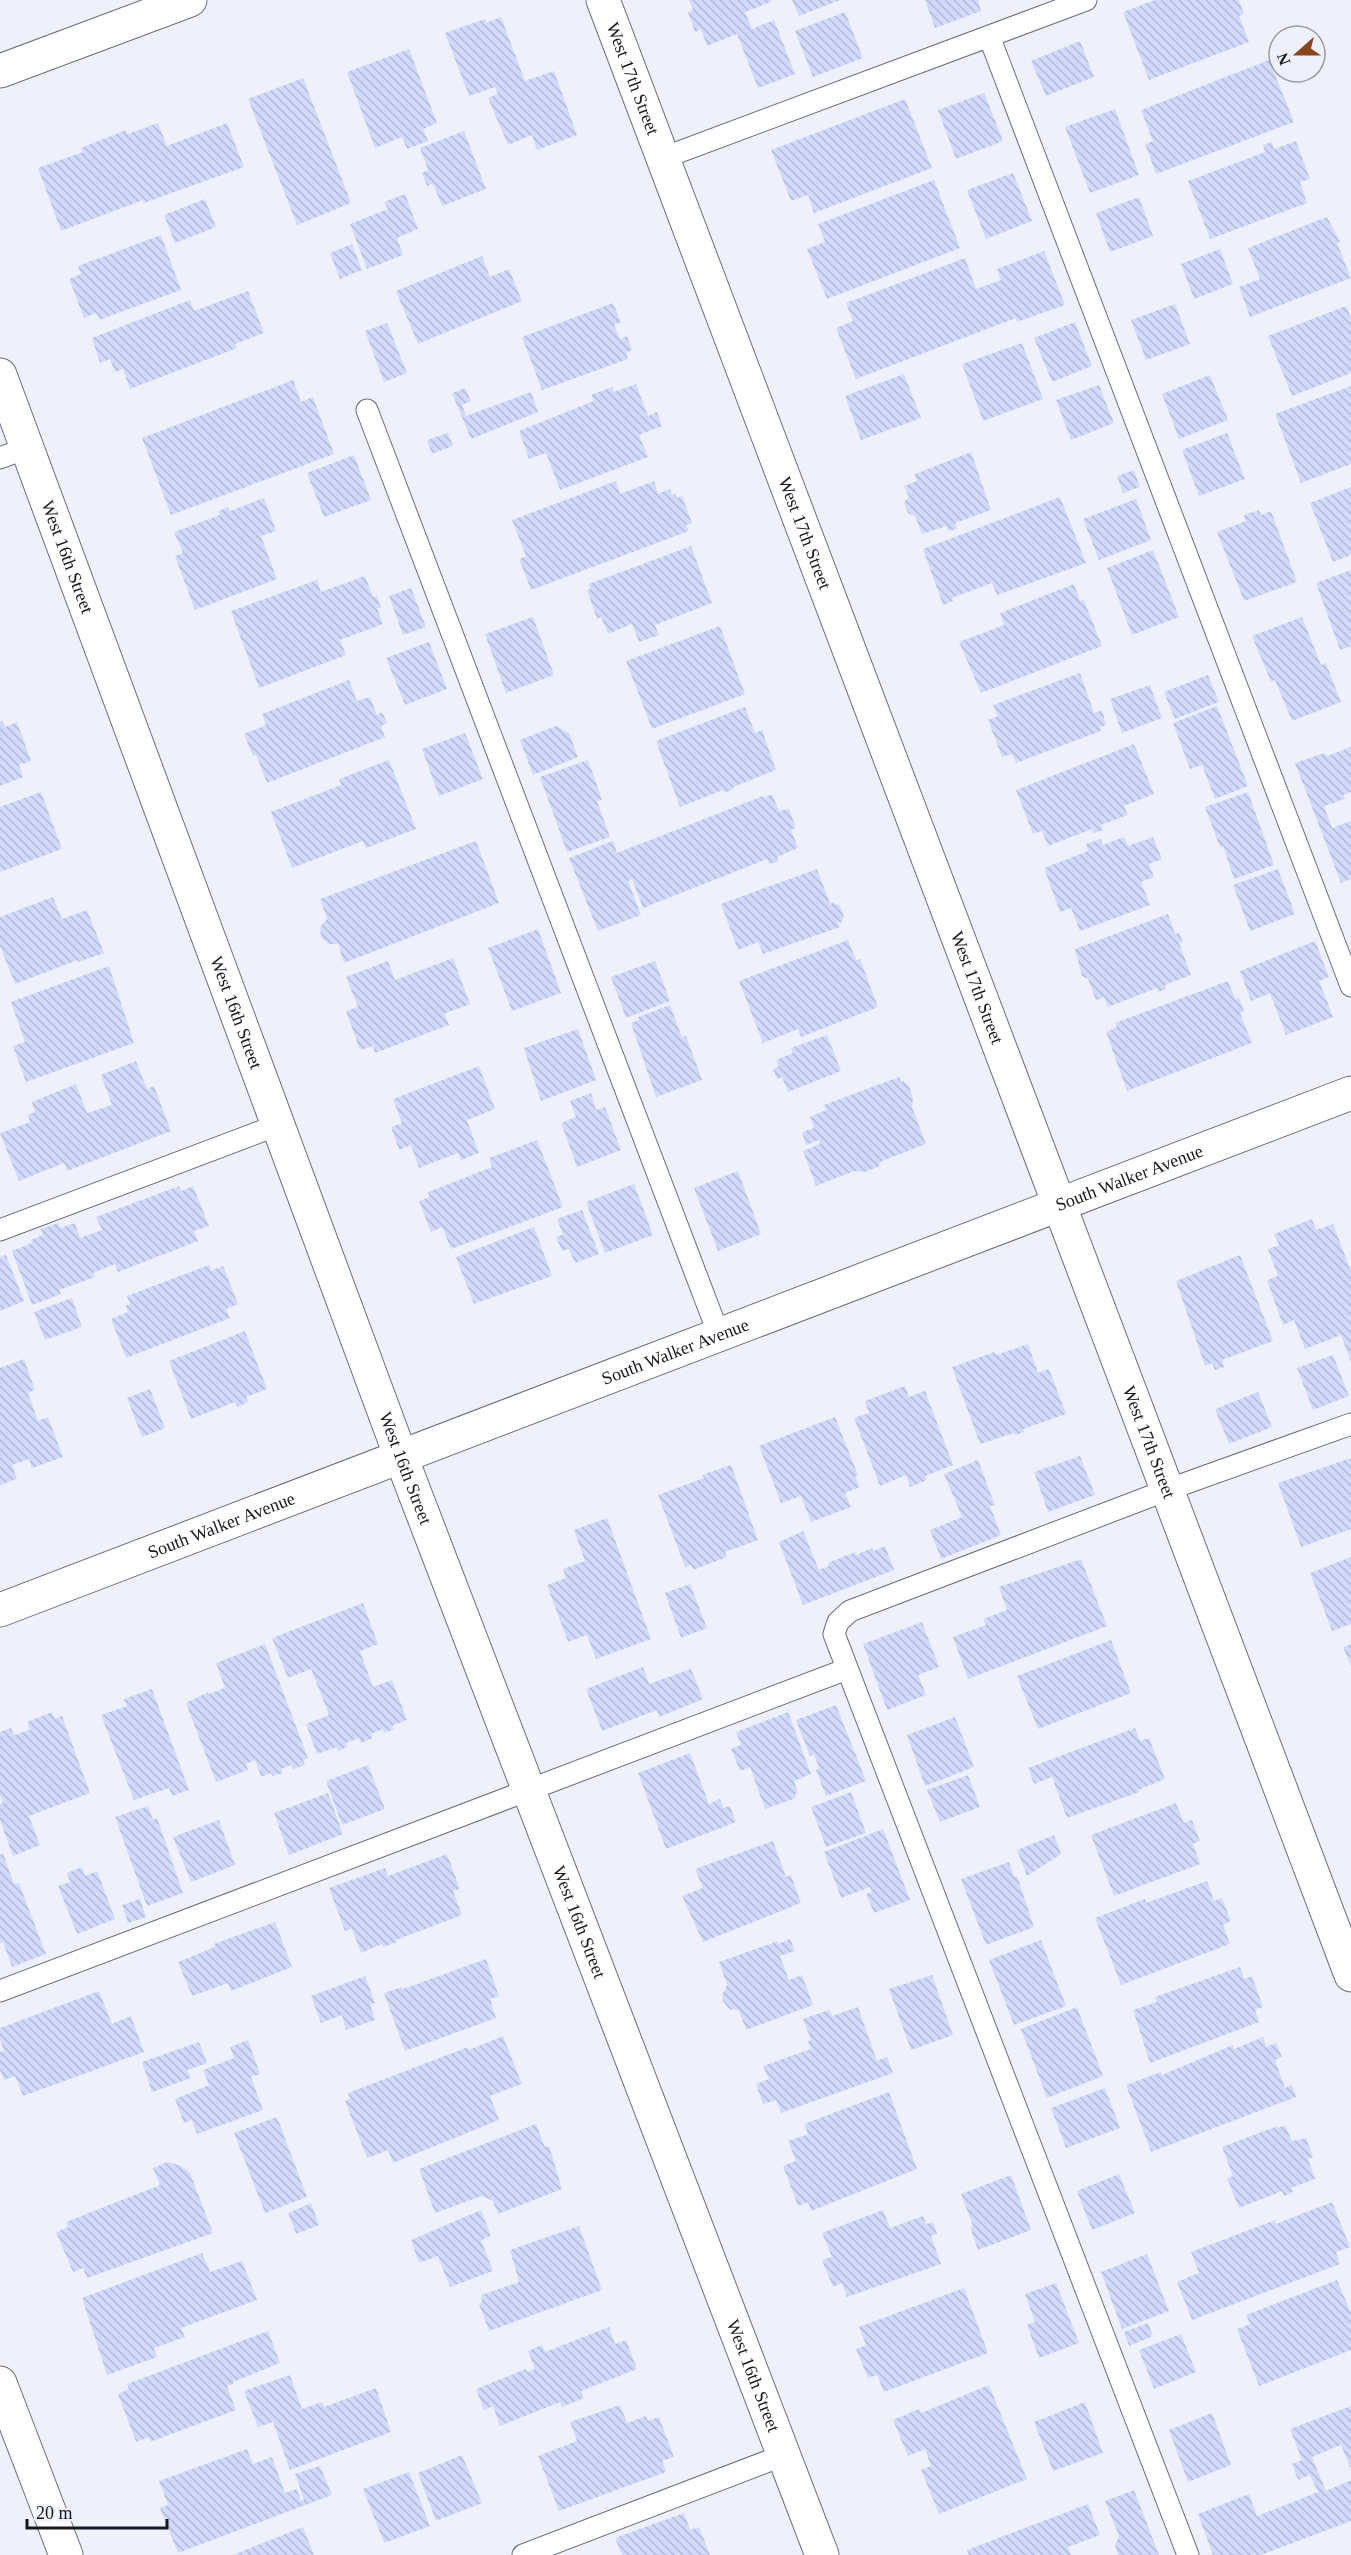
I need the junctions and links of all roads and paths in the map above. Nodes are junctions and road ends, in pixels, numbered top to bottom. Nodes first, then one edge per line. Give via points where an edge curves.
1 (190, 0) edge
2 (603, 0) edge
3 (1086, 0) edge
4 (989, 36) junction
5 (0, 71) edge
6 (663, 158) junction
7 (0, 375) edge
8 (367, 410) dead end
9 (13, 453) edge
10 (1351, 986) edge
11 (1351, 1093) edge
12 (278, 1125) junction
13 (1059, 1204) junction
14 (0, 1230) edge
15 (719, 1335) junction
16 (1351, 1424) edge
17 (401, 1457) junction
18 (1167, 1490) junction
19 (0, 1610) edge
20 (847, 1669) junction
21 (529, 1791) junction
22 (1351, 1975) edge
23 (0, 1991) edge
24 (0, 2383) edge
25 (784, 2455) junction
26 (66, 2555) edge
27 (523, 2555) edge
28 (822, 2555) edge
29 (1188, 2555) edge

1 - 5 street
2 - 6 street, West 17th Street
3 - 4 lane
4 - 6 lane
4 - 10 lane
6 - 13 street, West 17th Street
7 - 9 street, West 16th Street
8 - 15 lane
9 - 12 street, West 16th Street
11 - 13 street, South Walker Avenue
12 - 14 lane
12 - 17 street, West 16th Street
13 - 15 street, South Walker Avenue
13 - 18 street, West 17th Street
15 - 17 street, South Walker Avenue
16 - 18 lane
17 - 19 street, South Walker Avenue
17 - 21 street, West 16th Street
18 - 20 lane via 850,1611 838,1622 834,1634
18 - 22 street, West 17th Street
20 - 21 lane
20 - 29 lane
21 - 23 lane
21 - 25 street, West 16th Street
24 - 26 street
25 - 27 lane
25 - 28 street, West 16th Street

